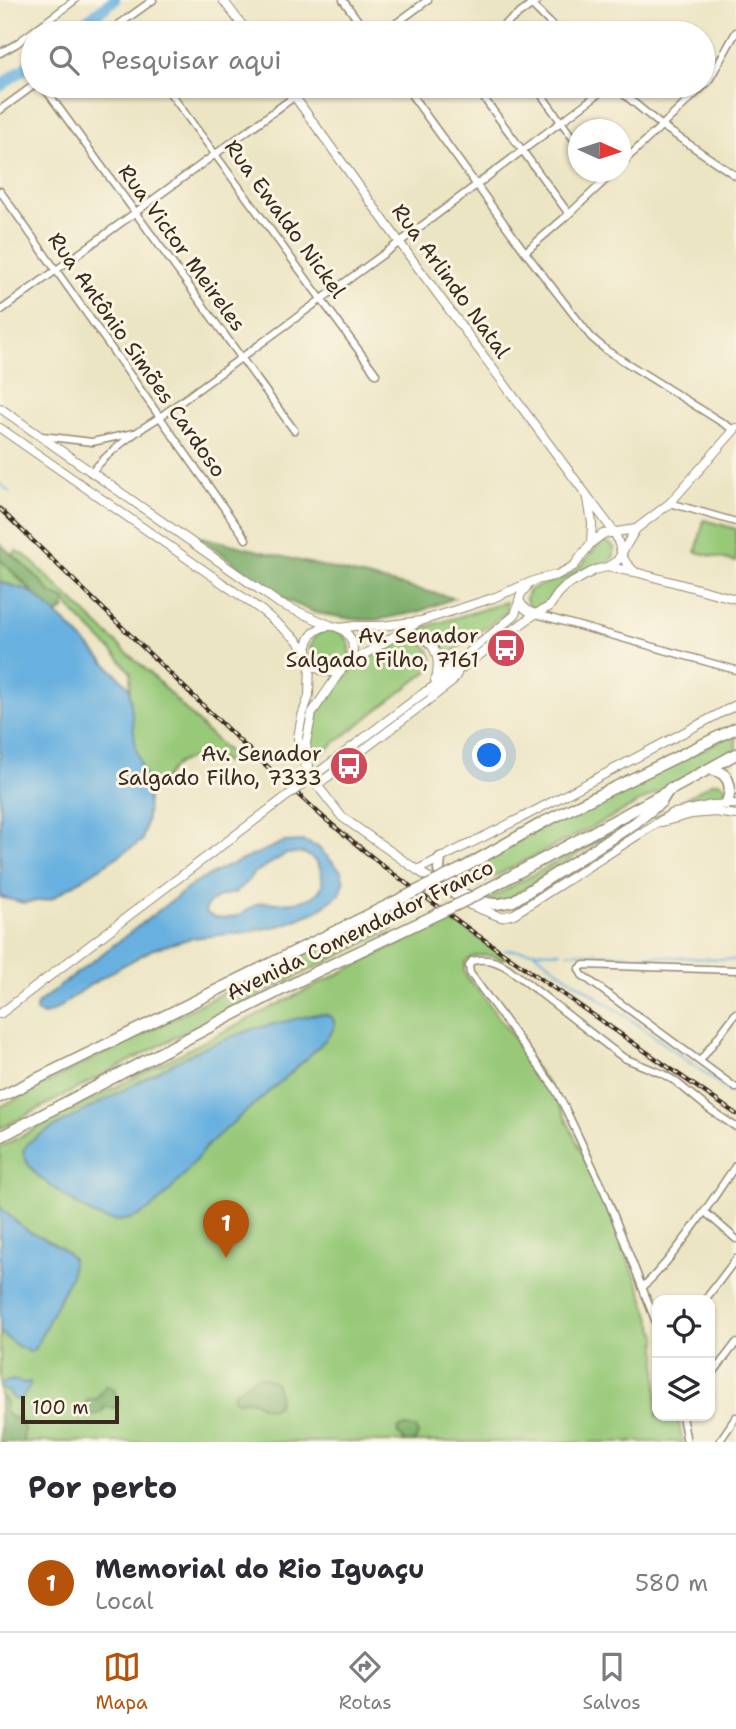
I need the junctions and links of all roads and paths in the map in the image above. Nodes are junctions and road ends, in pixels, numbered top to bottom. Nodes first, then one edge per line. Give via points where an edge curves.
1 (75, 0) edge
2 (153, 0) edge
3 (223, 0) edge
4 (343, 0) edge
5 (428, 0) edge
6 (532, 2) edge
7 (47, 21) edge
8 (123, 21) edge
9 (239, 21) edge
10 (358, 21) edge
11 (399, 21) edge
12 (509, 21) edge
13 (549, 21) edge
14 (736, 32) edge
15 (21, 40) edge
16 (0, 53) edge
17 (715, 67) edge
18 (21, 95) edge
19 (52, 98) edge
20 (174, 98) edge
21 (292, 98) edge
22 (296, 98) edge
23 (414, 98) edge
24 (484, 98) edge
25 (544, 98) edge
26 (595, 98) edge
27 (627, 98) edge
28 (690, 98) edge
29 (0, 110) edge
30 (561, 122) junction
31 (662, 126) junction
32 (568, 131) edge
33 (522, 151) junction
34 (215, 154) junction
35 (631, 155) edge
36 (736, 176) edge
37 (602, 182) edge
38 (477, 185) junction
39 (0, 191) edge
40 (136, 214) junction
41 (569, 214) junction
42 (400, 242) junction
43 (525, 252) junction
44 (57, 271) junction
45 (322, 298) junction
46 (0, 311) edge
47 (241, 358) junction
48 (376, 374) dead end
49 (0, 408) edge
50 (160, 417) junction
51 (0, 428) edge
52 (735, 429) edge
53 (294, 430) dead end
54 (135, 433) junction
55 (42, 436) junction
56 (91, 473) junction
57 (587, 496) junction
58 (670, 503) junction
59 (142, 508) junction
60 (736, 522) edge
61 (134, 523) junction
62 (636, 529) junction
63 (614, 532) junction
64 (246, 538) dead end
65 (591, 543) junction
66 (621, 554) junction
67 (607, 567) junction
68 (635, 572) junction
69 (528, 584) junction
70 (493, 598) junction
71 (519, 600) junction
72 (736, 600) edge
73 (535, 614) junction
74 (421, 621) junction
75 (335, 627) junction
76 (397, 634) junction
77 (309, 656) junction
78 (345, 667) junction
79 (462, 668) junction
80 (736, 670) edge
81 (436, 679) junction
82 (425, 692) junction
83 (736, 705) edge
84 (736, 728) edge
85 (736, 754) edge
86 (709, 769) junction
87 (309, 770) junction
88 (317, 785) junction
89 (669, 789) junction
90 (731, 804) edge
91 (736, 815) edge
92 (659, 822) junction
93 (436, 861) junction
94 (417, 870) junction
95 (427, 877) junction
96 (736, 970) edge
97 (736, 1013) edge
98 (0, 1014) edge
99 (700, 1061) junction
100 (736, 1088) edge
101 (0, 1097) edge
102 (736, 1127) edge
103 (0, 1137) edge
104 (736, 1165) edge
105 (705, 1212) junction
106 (736, 1239) edge
107 (736, 1259) edge
108 (643, 1287) junction
109 (709, 1295) edge
110 (652, 1311) edge
111 (736, 1343) edge
112 (715, 1370) edge
113 (736, 1417) edge
114 (683, 1421) edge
115 (687, 1442) edge
116 (719, 1442) edge

1 - 7 street
2 - 8 street
3 - 9 main road
4 - 10 street
5 - 11 street
6 - 12 street
6 - 13 street
14 - 17 street
15 - 16 street
18 - 29 street
19 - 40 street, Rua Victor Meireles
20 - 34 street, Rua Ewaldo Nickel
21 - 34 street
22 - 42 main road, Rua Arlindo Natal
23 - 38 street
24 - 33 street
25 - 30 street
26 - 30 street
27 - 31 street
28 - 31 street
30 - 32 street
30 - 33 street
31 - 35 street
31 - 36 street
33 - 38 street
33 - 41 street
34 - 40 street
34 - 45 street, Rua Ewaldo Nickel
37 - 41 street
38 - 42 street
38 - 43 street
39 - 44 street, Rua Antônio Simões Cardoso
40 - 44 street
40 - 47 street, Rua Victor Meireles
41 - 43 street
42 - 45 street
42 - 57 main road, Rua Arlindo Natal
43 - 52 street via 606,350
44 - 46 street
44 - 50 street, Rua Antônio Simões Cardoso
45 - 47 street
45 - 48 street, Rua Ewaldo Nickel
47 - 50 street
47 - 53 street, Rua Victor Meireles
49 - 55 main road
50 - 54 street
50 - 64 street, Rua Antônio Simões Cardoso
51 - 61 main road
52 - 58 main road
54 - 55 street via 92,442
54 - 56 street
55 - 56 main road
56 - 59 main road
57 - 63 main road, Rua Arlindo Natal
57 - 65 main road, Rua Arlindo Natal
58 - 60 street
58 - 62 main road
59 - 61 main road via 142,518
59 - 75 main road via 280,604
61 - 77 main road via 261,610
62 - 63 main road
62 - 66 main road
63 - 65 main road
63 - 66 main road, Rua Arlindo Natal
65 - 69 main road via 574,566
66 - 67 main road
66 - 68 main road
67 - 68 main road
67 - 73 main road via 566,586 549,607
68 - 72 main road
69 - 70 main road
69 - 71 main road
70 - 71 main road
70 - 74 main road
71 - 73 main road
71 - 81 main road via 515,615
73 - 79 main road
73 - 80 street
74 - 75 main road
74 - 76 main road
75 - 77 main road via 314,634
75 - 78 main road via 345,632 352,644
76 - 78 main road
76 - 81 main road via 418,635 433,646 438,657
77 - 78 main road via 313,665 325,672
77 - 87 main road via 309,696 298,737 299,754
78 - 87 main road via 312,713 306,743
79 - 82 main road
79 - 88 main road via 452,682
81 - 82 main road
82 - 98 main road, bridge
83 - 93 main road, Avenida Comendador Franco
84 - 101 highway, Avenida Comendador Franco, bridge
85 - 86 highway, Avenida Comendador Franco
86 - 89 highway, Avenida Comendador Franco
86 - 90 highway via 727,779
87 - 88 main road
88 - 94 main road via 342,817
89 - 93 highway via 661,802 635,823 513,901 497,905 461,892 445,881
89 - 103 highway, Avenida Comendador Franco, bridge via 469,899 314,973
90 - 92 main road via 671,814
91 - 92 main road via 692,814
92 - 95 main road via 514,914 500,917 477,909
93 - 94 main road, Avenida Comendador Franco
93 - 95 main road, Avenida Comendador Franco
94 - 95 main road
96 - 99 street via 584,965 579,969
97 - 99 street
99 - 100 street
102 - 108 street via 663,1074 612,1050 508,968 495,961 472,961 470,973 476,983 554,1087
104 - 105 street
105 - 106 street
105 - 108 street
107 - 109 street
108 - 110 street
111 - 112 street
113 - 116 street
114 - 115 street

